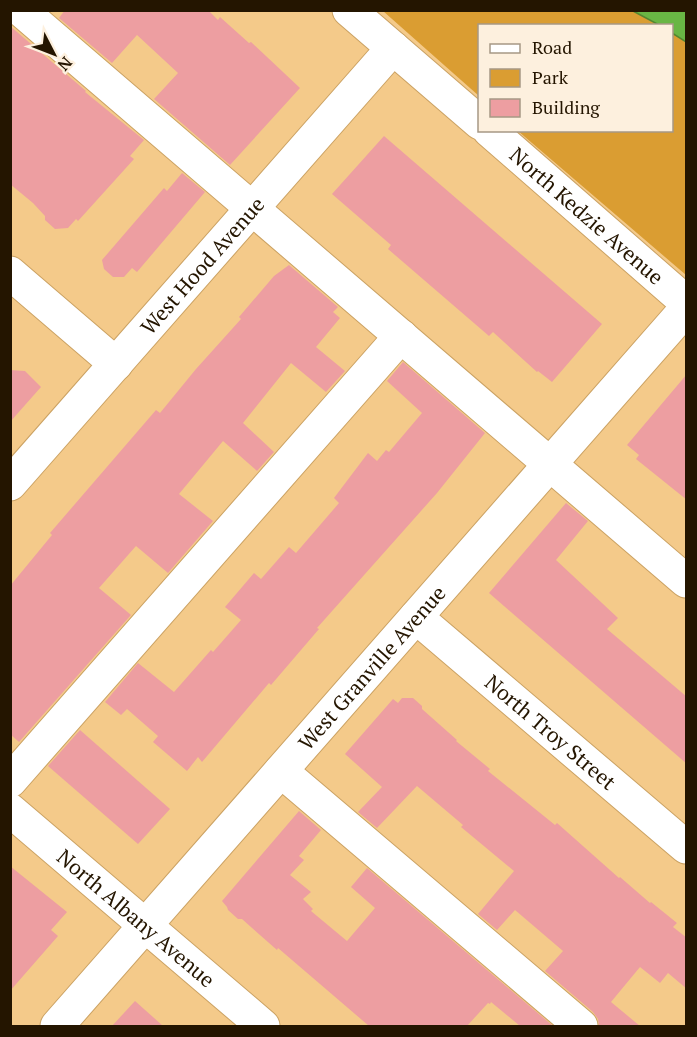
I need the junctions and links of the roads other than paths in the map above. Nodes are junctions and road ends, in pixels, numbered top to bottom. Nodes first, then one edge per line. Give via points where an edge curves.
1 (21, 10) edge
2 (349, 10) edge
3 (393, 48) junction
4 (478, 121) edge
5 (491, 132) edge
6 (252, 208) junction
7 (10, 273) edge
8 (687, 302) edge
9 (687, 309) edge
10 (401, 336) junction
11 (116, 364) junction
12 (550, 464) junction
13 (10, 484) edge
14 (687, 581) edge
15 (416, 617) junction
16 (281, 771) junction
17 (10, 781) edge
18 (10, 810) edge
19 (687, 847) edge
20 (145, 926) junction
21 (57, 1026) edge
22 (263, 1026) edge
23 (581, 1026) edge

1 - 6 street
2 - 3 street
3 - 4 street
3 - 6 street, West Hood Avenue
5 - 8 street, North Kedzie Avenue
6 - 10 street
6 - 11 street, West Hood Avenue
7 - 11 street
9 - 12 street, West Granville Avenue
10 - 12 street
10 - 17 street
11 - 13 street, West Hood Avenue
12 - 14 street
12 - 15 street, West Granville Avenue
15 - 16 street, West Granville Avenue
15 - 19 street, North Troy Street
16 - 20 street, West Granville Avenue
16 - 23 street
18 - 20 street, North Albany Avenue
20 - 21 street, West Granville Avenue
20 - 22 street, North Albany Avenue

